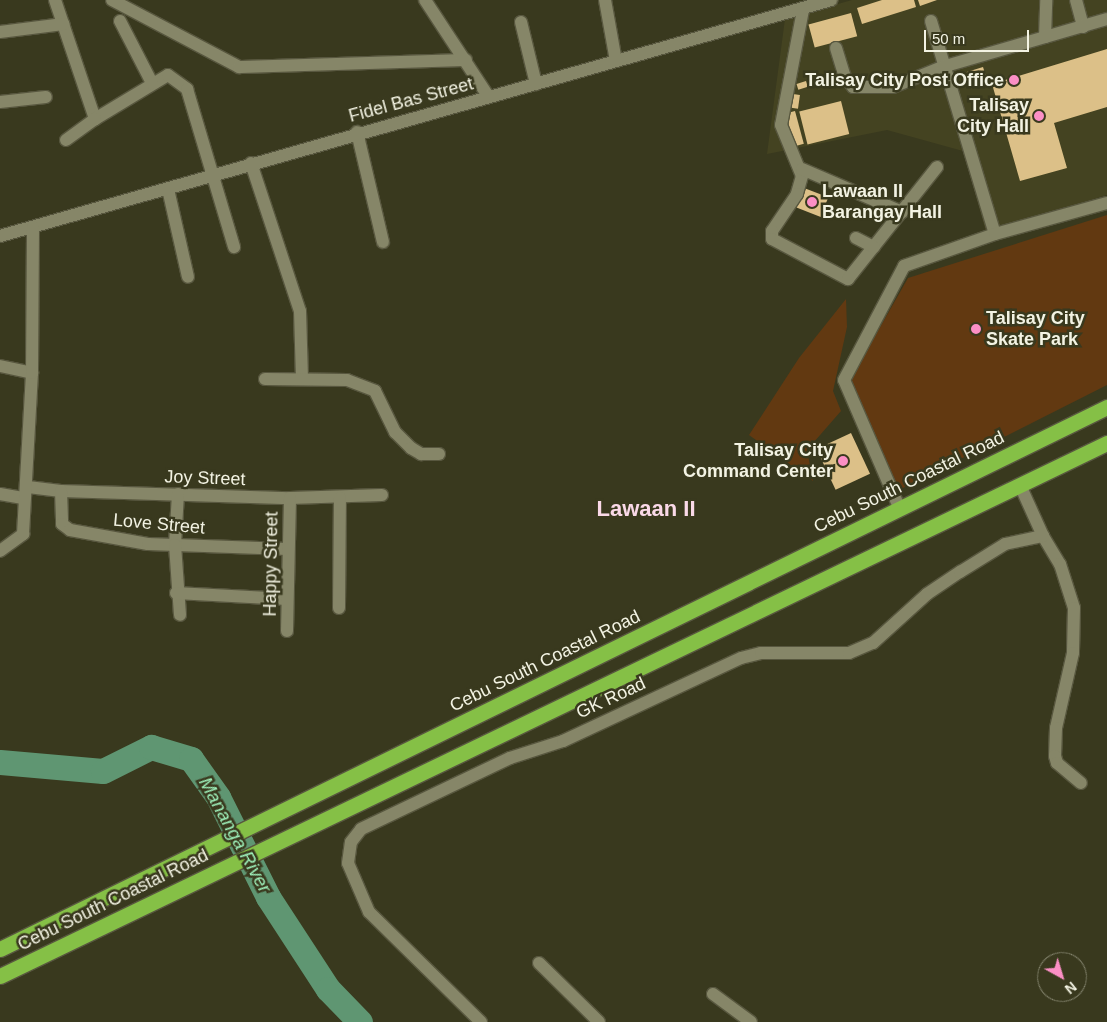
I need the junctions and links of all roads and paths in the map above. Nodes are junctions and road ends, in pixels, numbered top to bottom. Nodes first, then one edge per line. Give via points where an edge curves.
1 (55, 0) edge
2 (112, 0) edge
3 (425, 0) edge
4 (605, 0) edge
5 (831, 0) edge
6 (1046, 0) edge
7 (1076, 0) edge
8 (803, 10) junction
9 (1107, 19) edge
10 (120, 20) dead end
11 (930, 21) dead end
12 (521, 22) dead end
13 (63, 24) junction
14 (1083, 26) junction
15 (0, 32) edge
16 (1045, 37) junction
17 (836, 48) dead end
18 (466, 60) junction
19 (616, 61) junction
20 (942, 68) junction
21 (152, 83) junction
22 (536, 84) junction
23 (488, 96) junction
24 (46, 97) dead end
25 (0, 102) edge
26 (94, 119) junction
27 (356, 132) junction
28 (66, 140) dead end
29 (251, 163) junction
30 (937, 167) dead end
31 (802, 169) junction
32 (210, 177) junction
33 (168, 189) junction
34 (1107, 203) edge
35 (902, 212) junction
36 (33, 227) junction
37 (996, 234) junction
38 (0, 236) edge
39 (856, 238) dead end
40 (383, 242) dead end
41 (234, 247) dead end
42 (874, 247) junction
43 (188, 277) dead end
44 (0, 366) edge
45 (32, 373) junction
46 (302, 378) junction
47 (265, 379) dead end
48 (1107, 407) edge
49 (1107, 443) edge
50 (439, 454) dead end
51 (1020, 484) junction
52 (61, 491) junction
53 (25, 492) junction
54 (0, 494) edge
55 (178, 494) junction
56 (382, 495) dead end
57 (290, 498) junction
58 (340, 498) junction
59 (899, 507) junction
60 (1042, 536) junction
61 (175, 545) junction
62 (288, 549) junction
63 (0, 551) edge
64 (176, 592) junction
65 (287, 599) junction
66 (339, 608) dead end
67 (180, 615) dead end
68 (286, 632) dead end
69 (1081, 783) dead end
70 (0, 949) edge
71 (539, 963) dead end
72 (0, 976) edge
73 (713, 994) dead end
74 (480, 1022) edge
75 (599, 1022) edge
76 (751, 1022) edge

1 - 13 street
2 - 18 street via 239,67
3 - 18 street
4 - 19 street
5 - 8 street, Fidel Bas Street
6 - 16 street
7 - 14 street
8 - 19 street, Fidel Bas Street
8 - 31 street via 781,125
9 - 14 street
10 - 21 street
11 - 20 street
12 - 22 street
13 - 15 street
13 - 26 street
14 - 16 street
16 - 20 street
17 - 20 street via 844,74 853,87 892,87
18 - 23 street
19 - 22 street, Fidel Bas Street
20 - 37 street
21 - 26 street
21 - 32 street via 168,75 187,88
22 - 23 street, Fidel Bas Street
23 - 27 street, Fidel Bas Street
24 - 25 street
26 - 28 street
27 - 29 street, Fidel Bas Street
27 - 40 street
29 - 32 street, Fidel Bas Street
29 - 46 street via 300,310
30 - 35 street
31 - 35 street
31 - 42 street via 797,194 777,222 772,239 848,279
32 - 33 street, Fidel Bas Street
32 - 41 street
33 - 36 street, Fidel Bas Street
33 - 43 street
34 - 37 street
35 - 42 street
36 - 38 street, Fidel Bas Street
36 - 45 street
37 - 59 street via 904,266 844,380
39 - 42 street
44 - 45 street
45 - 53 street
46 - 47 street
46 - 50 street via 347,380 375,391 395,432 411,448 421,454
48 - 59 highway, Cebu South Coastal Road
49 - 51 highway, Cebu South Coastal Road
51 - 60 street
51 - 72 highway, Cebu South Coastal Road via 502,731
52 - 53 street, Joy Street
52 - 55 street, Joy Street
52 - 61 street, Love Street via 65,528 139,543
53 - 54 street, Joy Street
53 - 63 street via 23,534
55 - 57 street, Joy Street
55 - 61 street
56 - 58 street, Joy Street
57 - 58 street, Joy Street
57 - 62 street, Happy Street
58 - 66 street
59 - 70 highway, Cebu South Coastal Road
60 - 69 street via 1060,564 1074,608 1073,653 1056,728 1055,756 1057,764
60 - 74 street, GK Road via 1005,544 960,572 927,594 874,643 849,653 761,653 741,658 563,741 510,758 361,829 351,842 348,863 369,912
61 - 62 street, Love Street
61 - 64 street
62 - 65 street, Happy Street
64 - 65 street
64 - 67 street
65 - 68 street, Happy Street
71 - 75 street
73 - 76 street

